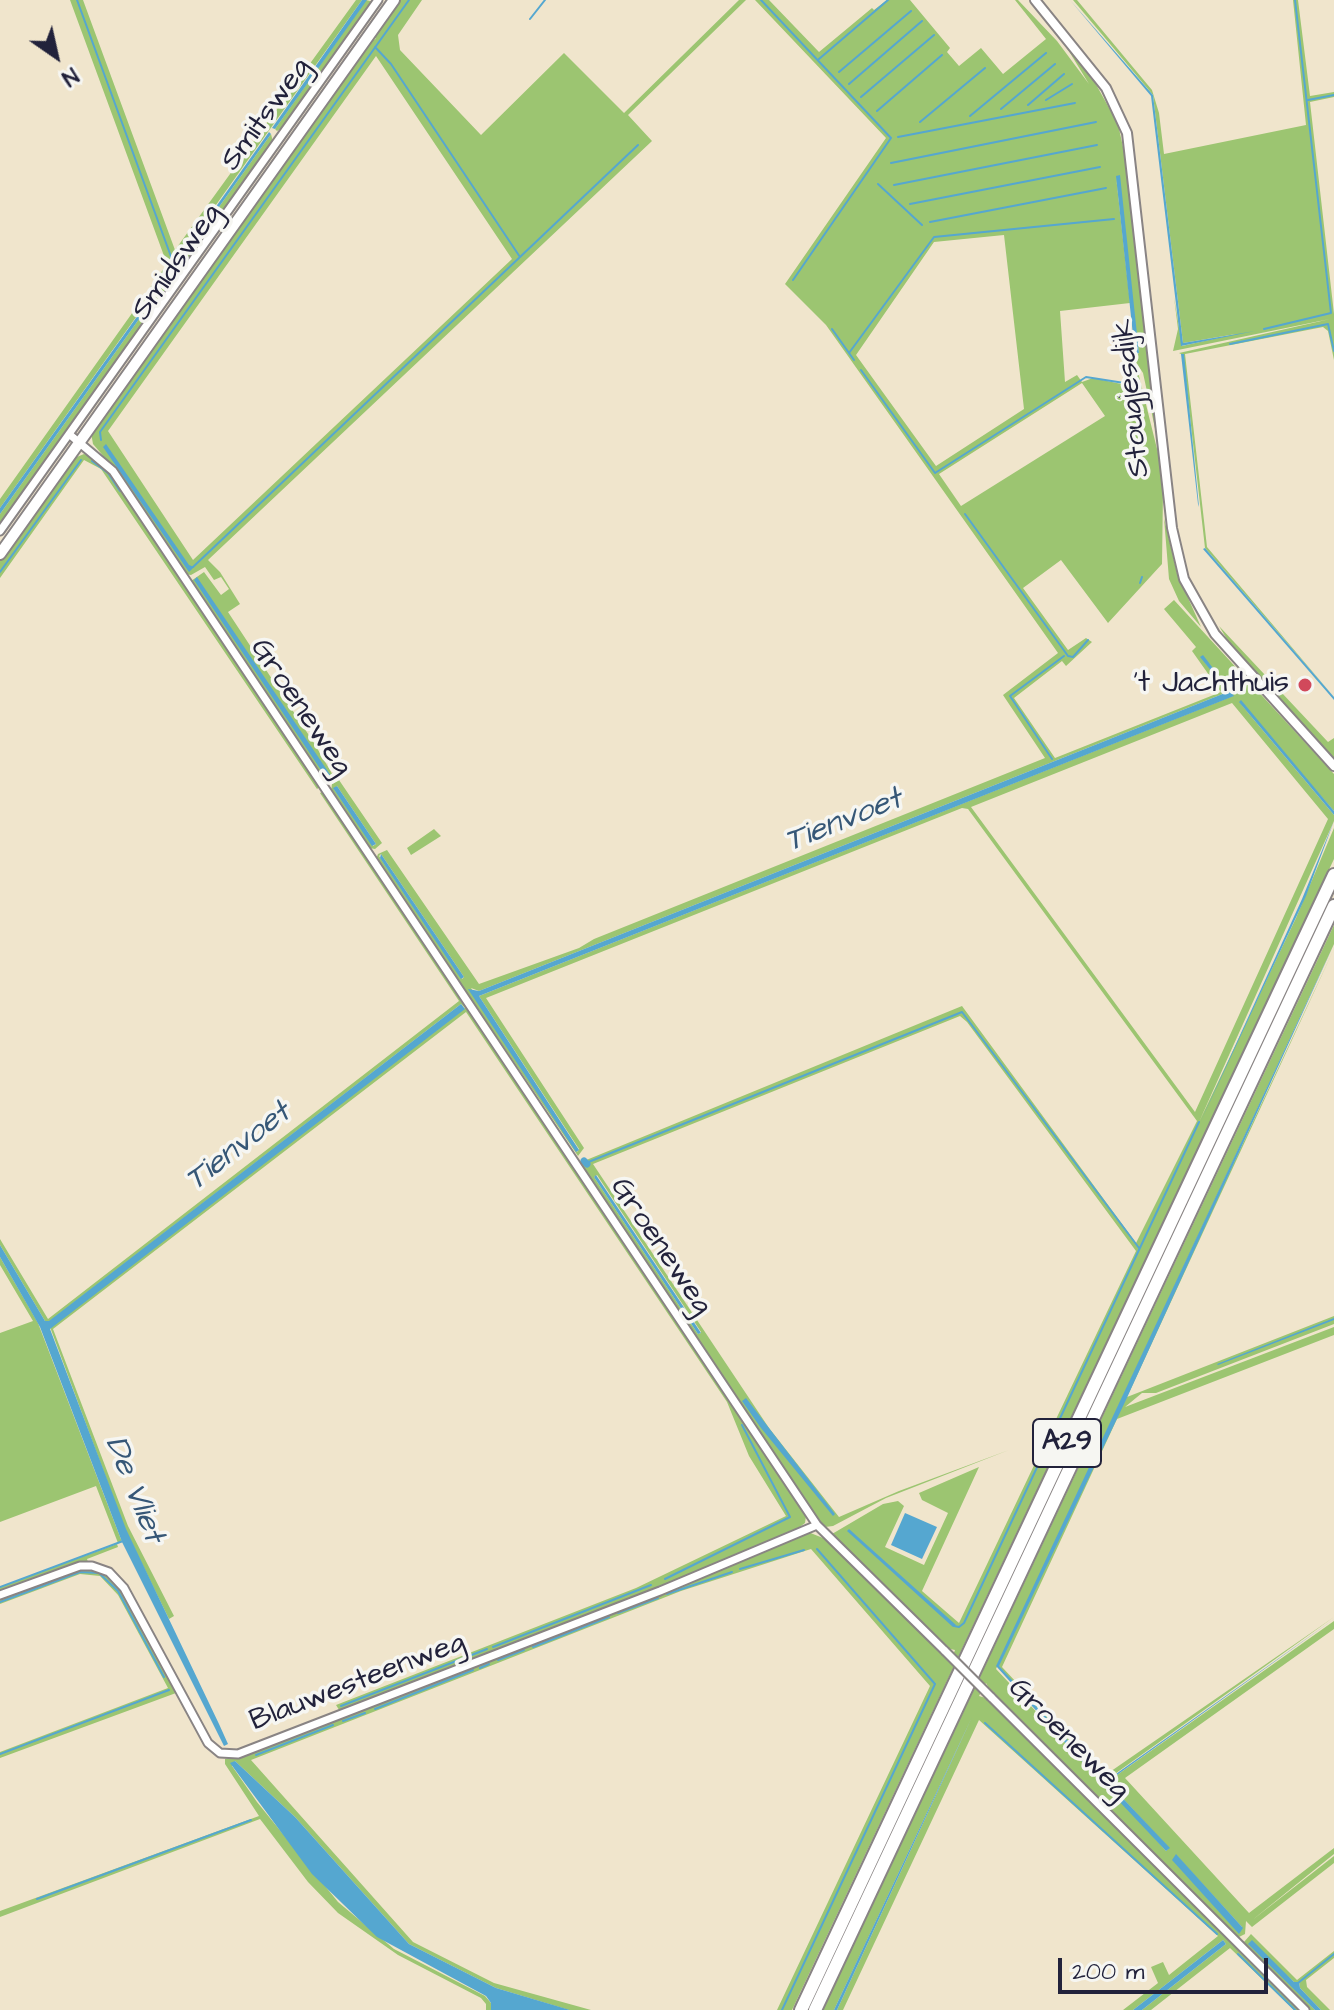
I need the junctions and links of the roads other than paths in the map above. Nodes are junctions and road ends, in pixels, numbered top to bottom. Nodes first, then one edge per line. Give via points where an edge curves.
1 (378, 0) edge
2 (394, 0) edge
3 (1035, 0) edge
4 (69, 434) junction
5 (80, 441) junction
6 (0, 531) edge
7 (0, 554) edge
8 (1334, 766) edge
9 (1334, 875) edge
10 (1334, 906) edge
11 (817, 1525) junction
12 (0, 1595) edge
13 (801, 2010) edge
14 (815, 2010) edge
15 (1305, 2010) edge

1 - 4 street, Smitsweg
2 - 5 main road, Smidsweg
3 - 8 street, Stougjesdijk via 1102,83 1127,133 1172,528 1187,587 1215,634
4 - 5 street, Groeneweg
4 - 6 street, Smitsweg
5 - 7 main road, Smidsweg
5 - 11 street, Groeneweg via 113,471
9 - 13 highway, A29
10 - 14 highway, A29
11 - 12 street, Blauwesteenweg via 234,1755 218,1753 204,1739 124,1588 109,1572 80,1566
11 - 15 street, Groeneweg, bridge

